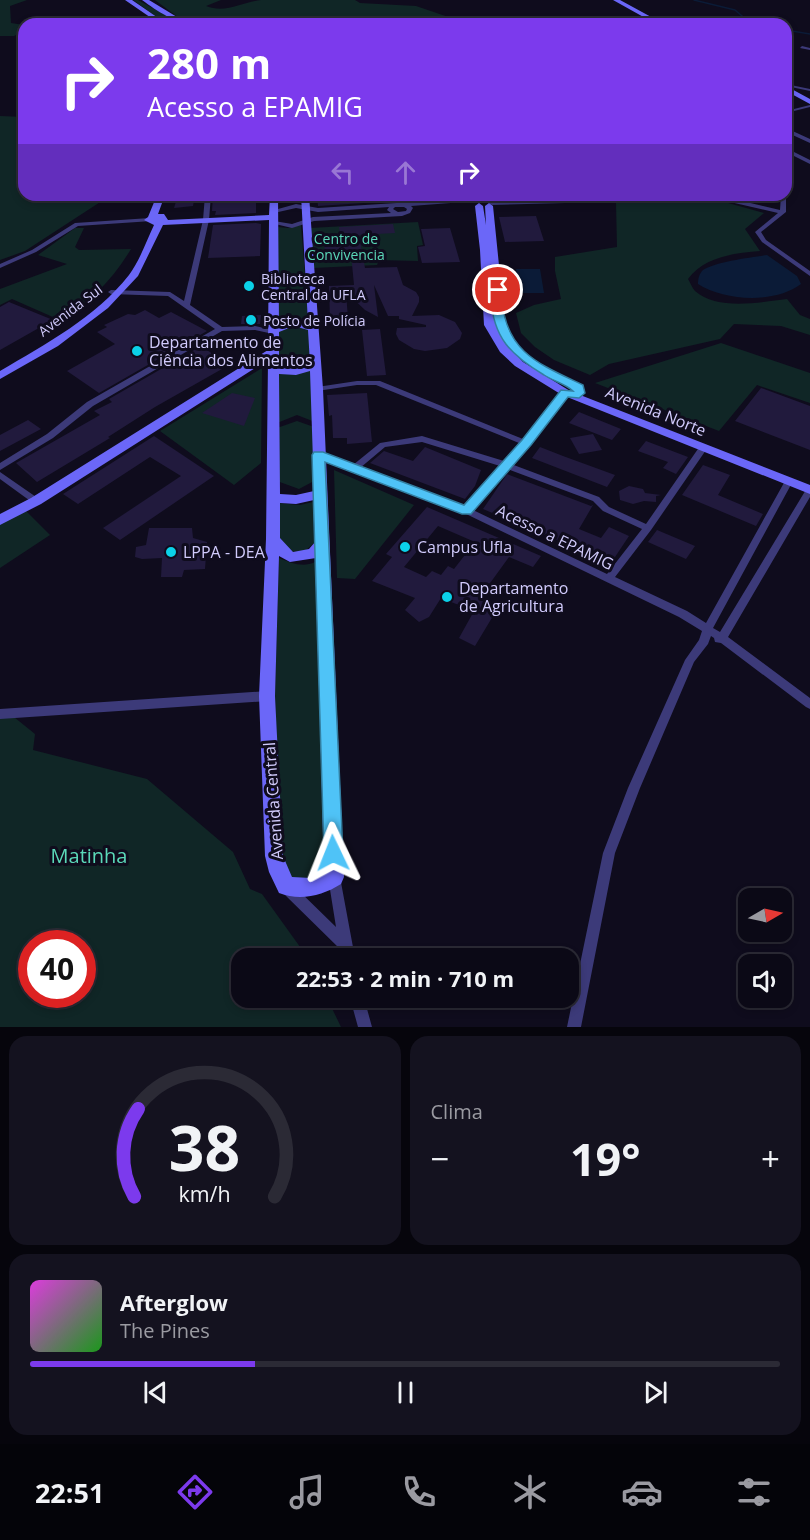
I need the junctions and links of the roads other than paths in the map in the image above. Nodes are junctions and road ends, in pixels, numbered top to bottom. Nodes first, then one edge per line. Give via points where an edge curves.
1 (128, 0) edge
2 (145, 0) edge
3 (616, 0) edge
4 (155, 18) edge
5 (174, 18) edge
6 (650, 18) edge
7 (802, 47) dead end
8 (810, 49) edge
9 (792, 87) edge
10 (792, 90) edge
11 (810, 90) edge
12 (810, 103) edge
13 (794, 105) joint
14 (801, 108) junction
15 (792, 109) edge
16 (792, 133) edge
17 (810, 141) edge
18 (792, 153) edge
19 (810, 162) edge
20 (160, 201) edge
21 (165, 201) edge
22 (207, 201) edge
23 (274, 201) edge
24 (305, 201) edge
25 (482, 201) edge
26 (735, 201) edge
27 (784, 201) edge
28 (393, 206) junction
29 (407, 207) junction
30 (305, 208) junction
31 (783, 212) junction
32 (395, 213) junction
33 (274, 216) junction
34 (206, 218) junction
35 (158, 220) junction
36 (306, 222) junction
37 (0, 266) edge
38 (810, 274) edge
39 (115, 292) junction
40 (187, 305) junction
41 (313, 328) junction
42 (220, 329) junction
43 (275, 332) junction
44 (273, 351) junction
45 (315, 366) junction
46 (0, 369) edge
47 (274, 370) junction
48 (0, 376) edge
49 (317, 389) junction
50 (569, 390) junction
51 (526, 443) junction
52 (703, 448) junction
53 (318, 455) junction
54 (506, 465) junction
55 (0, 467) edge
56 (353, 469) junction
57 (0, 475) edge
58 (789, 481) junction
59 (810, 482) edge
60 (810, 490) edge
61 (319, 494) junction
62 (272, 496) junction
63 (36, 501) junction
64 (467, 511) junction
65 (0, 520) edge
66 (648, 528) junction
67 (273, 539) junction
68 (322, 544) junction
69 (754, 545) junction
70 (772, 552) junction
71 (608, 579) junction
72 (706, 635) junction
73 (722, 638) junction
74 (267, 696) junction
75 (810, 704) edge
76 (0, 714) edge
77 (334, 877) junction
78 (286, 886) junction
79 (343, 948) edge
80 (346, 948) edge
81 (360, 1008) edge
82 (365, 1027) edge
83 (574, 1027) edge

1 - 4 street
2 - 5 street
3 - 6 street
7 - 8 street
9 - 11 street
10 - 12 street
12 - 13 street
12 - 14 street
13 - 14 street
14 - 15 street
16 - 17 street
18 - 19 street
20 - 35 street, Avenida Sul
21 - 35 street, Avenida Sul
22 - 34 street
23 - 33 street, Avenida Central
24 - 30 street
25 - 29 street
25 - 50 street, Avenida Norte via 492,293 489,325 504,350 519,364
26 - 31 street
27 - 31 street
28 - 29 street
28 - 30 street
28 - 32 street via 390,210
29 - 32 street via 406,213
30 - 33 street via 290,206
30 - 36 street
31 - 38 street via 758,232 764,241
32 - 36 street
33 - 34 street
33 - 36 street via 288,226
33 - 43 street, Avenida Central
34 - 35 street
34 - 40 street
35 - 37 street via 77,224 34,251
35 - 39 street, Avenida Sul via 144,258
36 - 41 street
39 - 40 street via 170,294
39 - 46 street, Avenida Sul
39 - 48 street, Avenida Sul via 69,333
40 - 42 street
41 - 43 street via 293,323
41 - 45 street
42 - 43 street
42 - 55 street via 90,404 50,436
43 - 44 street, Avenida Central
44 - 47 street, Avenida Central
44 - 63 street
45 - 47 street via 296,372
45 - 49 street
47 - 62 street, Avenida Central
49 - 51 street via 377,384
49 - 53 street
50 - 51 street
50 - 52 street, Avenida Norte
50 - 59 street, Avenida Norte
51 - 54 street
52 - 58 street, Avenida Norte
52 - 66 street
53 - 56 street, Acesso a EPAMIG
53 - 61 street
54 - 56 street via 422,439 383,445
54 - 64 street
54 - 66 street via 596,499
56 - 64 street, Acesso a EPAMIG
57 - 63 street
58 - 60 street, Avenida Norte
58 - 69 street
60 - 70 street
61 - 62 street via 299,501
61 - 68 street
62 - 67 street, Avenida Central
63 - 65 street
64 - 71 street, Acesso a EPAMIG
66 - 71 street
67 - 68 street via 290,557 313,554
67 - 74 street, Avenida Central
68 - 77 street
69 - 70 street
69 - 72 street
70 - 73 street
71 - 72 street, Acesso a EPAMIG
72 - 73 street, Acesso a EPAMIG
72 - 83 street via 690,660 609,853
73 - 75 street, Acesso a EPAMIG
74 - 76 street
74 - 78 street, Avenida Central via 274,856
77 - 78 street via 308,889
77 - 80 street
78 - 79 street
81 - 82 street

